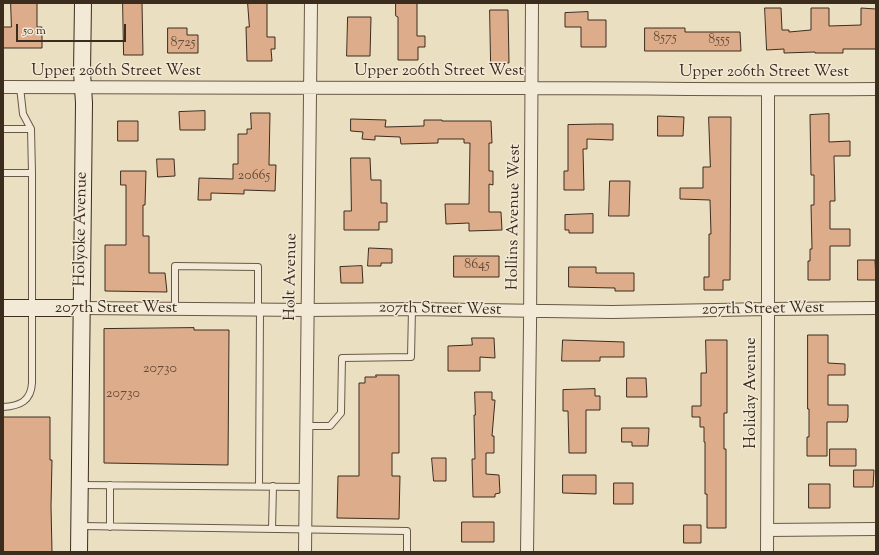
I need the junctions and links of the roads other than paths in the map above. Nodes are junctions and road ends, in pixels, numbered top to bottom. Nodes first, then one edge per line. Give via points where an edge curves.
1 (83, 3) edge
2 (311, 3) edge
3 (532, 3) edge
4 (3, 87) edge
5 (20, 87) junction
6 (84, 88) junction
7 (310, 88) junction
8 (532, 88) junction
9 (876, 89) edge
10 (768, 90) junction
11 (3, 129) edge
12 (31, 129) junction
13 (3, 173) edge
14 (32, 173) junction
15 (3, 308) edge
16 (32, 308) junction
17 (81, 308) junction
18 (876, 308) edge
19 (175, 309) junction
20 (259, 309) junction
21 (412, 309) junction
22 (768, 309) junction
23 (307, 310) junction
24 (530, 310) junction
25 (3, 408) edge
26 (306, 426) junction
27 (80, 485) junction
28 (110, 485) junction
29 (259, 486) junction
30 (273, 486) junction
31 (306, 487) junction
32 (79, 526) junction
33 (110, 527) junction
34 (272, 529) junction
35 (876, 529) edge
36 (305, 530) junction
37 (767, 530) junction
38 (79, 552) edge
39 (305, 552) edge
40 (407, 552) edge
41 (526, 552) edge
42 (767, 552) edge

1 - 6 street, Holyoke Avenue
2 - 7 street, Holt Avenue
3 - 8 street, Hollins Avenue West
4 - 5 street, Upper 206th Street West
5 - 6 street, Upper 206th Street West
5 - 12 lane via 23,114
6 - 7 street, Upper 206th Street West
6 - 17 street, Holyoke Avenue
7 - 8 street, Upper 206th Street West
7 - 23 street, Holt Avenue
8 - 10 street, Upper 206th Street West
8 - 24 street, Hollins Avenue West
9 - 10 street, Upper 206th Street West
10 - 22 street, Holiday Avenue
11 - 12 lane
12 - 14 lane
13 - 14 lane
14 - 16 lane
15 - 16 street, 207th Street West
16 - 17 street, 207th Street West
16 - 25 lane via 32,391 21,403
17 - 19 street, 207th Street West
17 - 27 street, Holyoke Avenue
18 - 22 street, 207th Street West
19 - 20 street, 207th Street West
19 - 20 lane via 175,266 258,267
20 - 23 street, 207th Street West
20 - 29 lane
21 - 23 street, 207th Street West
21 - 24 street, 207th Street West
21 - 26 lane via 411,356 342,358 341,413 330,426
22 - 24 street, 207th Street West via 612,312
22 - 37 street, Holiday Avenue
23 - 26 street, Holt Avenue
24 - 41 street, Hollins Avenue West
26 - 31 street, Holt Avenue
27 - 28 lane
27 - 32 street, Holyoke Avenue
28 - 29 lane
28 - 33 lane
29 - 30 lane
30 - 31 lane
30 - 34 lane
31 - 36 street, Holt Avenue
32 - 33 lane
32 - 38 street, Holyoke Avenue
33 - 34 lane
34 - 36 lane
35 - 37 street
36 - 39 street, Holt Avenue
36 - 40 lane via 407,531
37 - 42 street, Holiday Avenue

